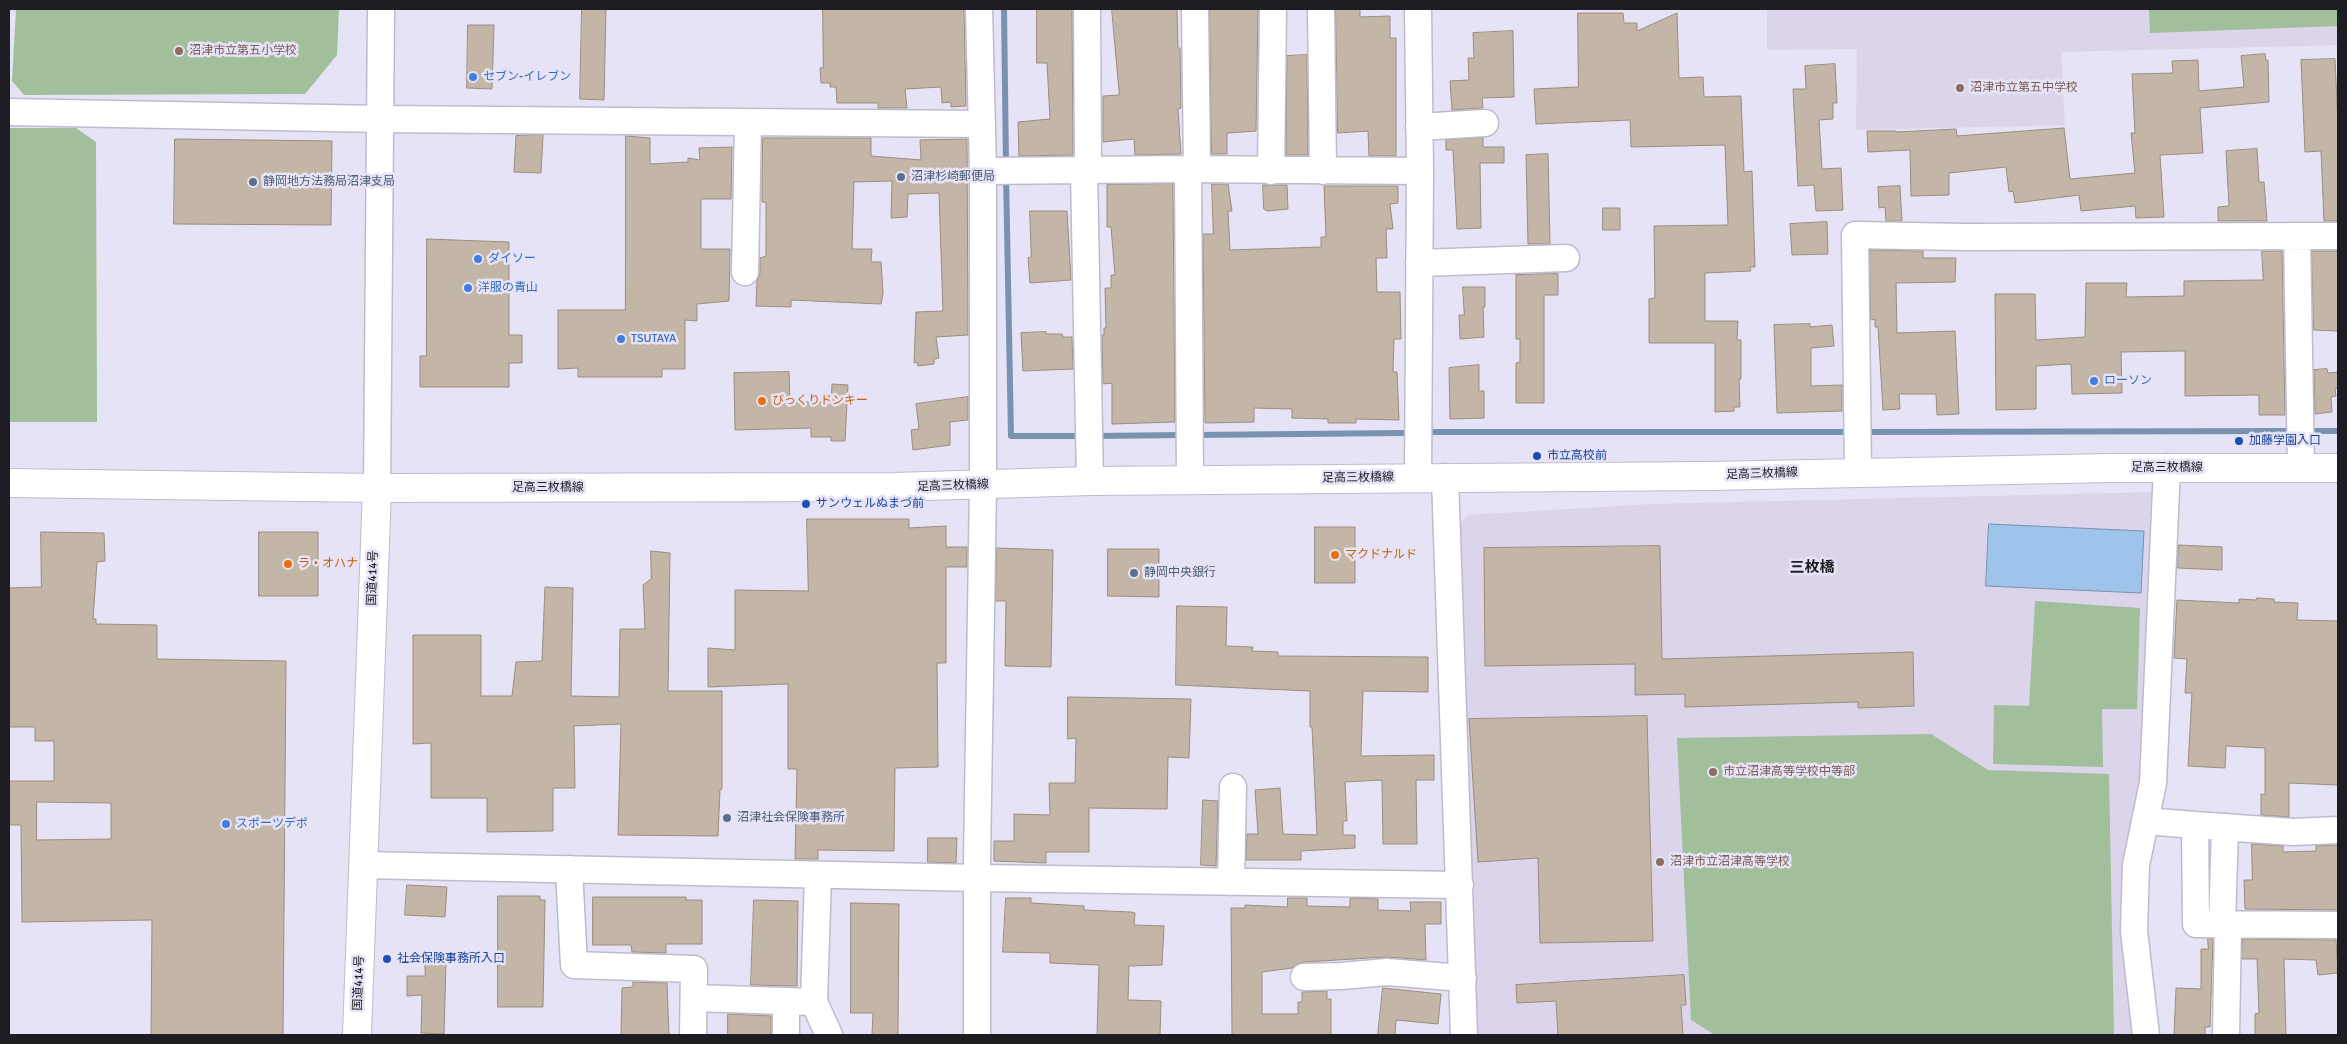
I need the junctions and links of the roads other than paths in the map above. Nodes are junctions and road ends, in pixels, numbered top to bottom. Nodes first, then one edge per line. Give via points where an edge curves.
1 (381, 9) edge
2 (979, 9) edge
3 (1087, 9) edge
4 (1195, 9) edge
5 (1273, 9) edge
6 (1321, 9) edge
7 (1418, 9) edge
8 (9, 112) edge
9 (381, 119) junction
10 (748, 122) junction
11 (1485, 123) dead end
12 (981, 124) junction
13 (1419, 127) junction
14 (1192, 169) junction
15 (984, 171) junction
16 (1084, 171) junction
17 (1271, 171) junction
18 (1420, 171) junction
19 (1323, 172) junction
20 (2297, 236) junction
21 (2338, 236) edge
22 (1566, 258) dead end
23 (1419, 263) junction
24 (745, 272) dead end
25 (2301, 457) junction
26 (2167, 467) junction
27 (2338, 468) edge
28 (1858, 471) junction
29 (1445, 477) junction
30 (1418, 478) junction
31 (1190, 480) junction
32 (1090, 481) junction
33 (9, 483) edge
34 (983, 485) junction
35 (377, 488) junction
36 (1233, 787) dead end
37 (2145, 820) junction
38 (2195, 825) junction
39 (2224, 827) junction
40 (2338, 830) edge
41 (363, 865) junction
42 (569, 869) junction
43 (818, 874) junction
44 (978, 878) junction
45 (1231, 882) junction
46 (1460, 885) junction
47 (2225, 925) junction
48 (2338, 925) edge
49 (1304, 976) dead end
50 (1463, 978) junction
51 (694, 998) junction
52 (786, 1001) junction
53 (814, 1002) junction
54 (357, 1035) edge
55 (693, 1035) edge
56 (786, 1035) edge
57 (829, 1035) edge
58 (977, 1035) edge
59 (1464, 1035) edge
60 (2146, 1035) edge
61 (2226, 1035) edge

1 - 9 street
2 - 12 street
3 - 16 street via 1088,161
4 - 14 street
5 - 17 street
6 - 19 street
7 - 13 street
8 - 9 street
9 - 10 street
9 - 35 street
10 - 12 street
10 - 24 street
11 - 13 street
12 - 15 street
13 - 18 street
14 - 16 street
14 - 17 street
14 - 31 street
15 - 16 street
15 - 34 street
16 - 32 street
17 - 19 street
18 - 19 street
18 - 23 street
20 - 21 street
20 - 25 street
20 - 28 street via 1855,235
22 - 23 street
23 - 30 street
25 - 26 main road, 足高三枚橋線
25 - 27 main road, 足高三枚橋線
26 - 28 main road, 足高三枚橋線
26 - 37 street via 2153,783
28 - 29 main road, 足高三枚橋線 via 1709,476
29 - 30 main road, 足高三枚橋線
29 - 46 street
30 - 31 main road, 足高三枚橋線
31 - 32 main road, 足高三枚橋線
32 - 34 main road, 足高三枚橋線
33 - 35 main road
34 - 35 main road, 足高三枚橋線
34 - 44 street
35 - 41 main road, 国道414号
36 - 45 street
37 - 38 street
37 - 60 street via 2136,865 2134,931
38 - 39 street
38 - 47 street via 2196,924
39 - 40 street via 2293,832
39 - 47 street
41 - 42 street
41 - 54 main road, 国道414号
42 - 43 street
42 - 51 street via 574,965 694,969
43 - 44 street
43 - 53 street
44 - 45 street
44 - 58 street
45 - 46 street
46 - 50 street
47 - 48 street
47 - 61 street
49 - 50 street via 1387,972
50 - 59 street
51 - 52 street
51 - 55 street
52 - 53 street
52 - 56 street
53 - 57 street

